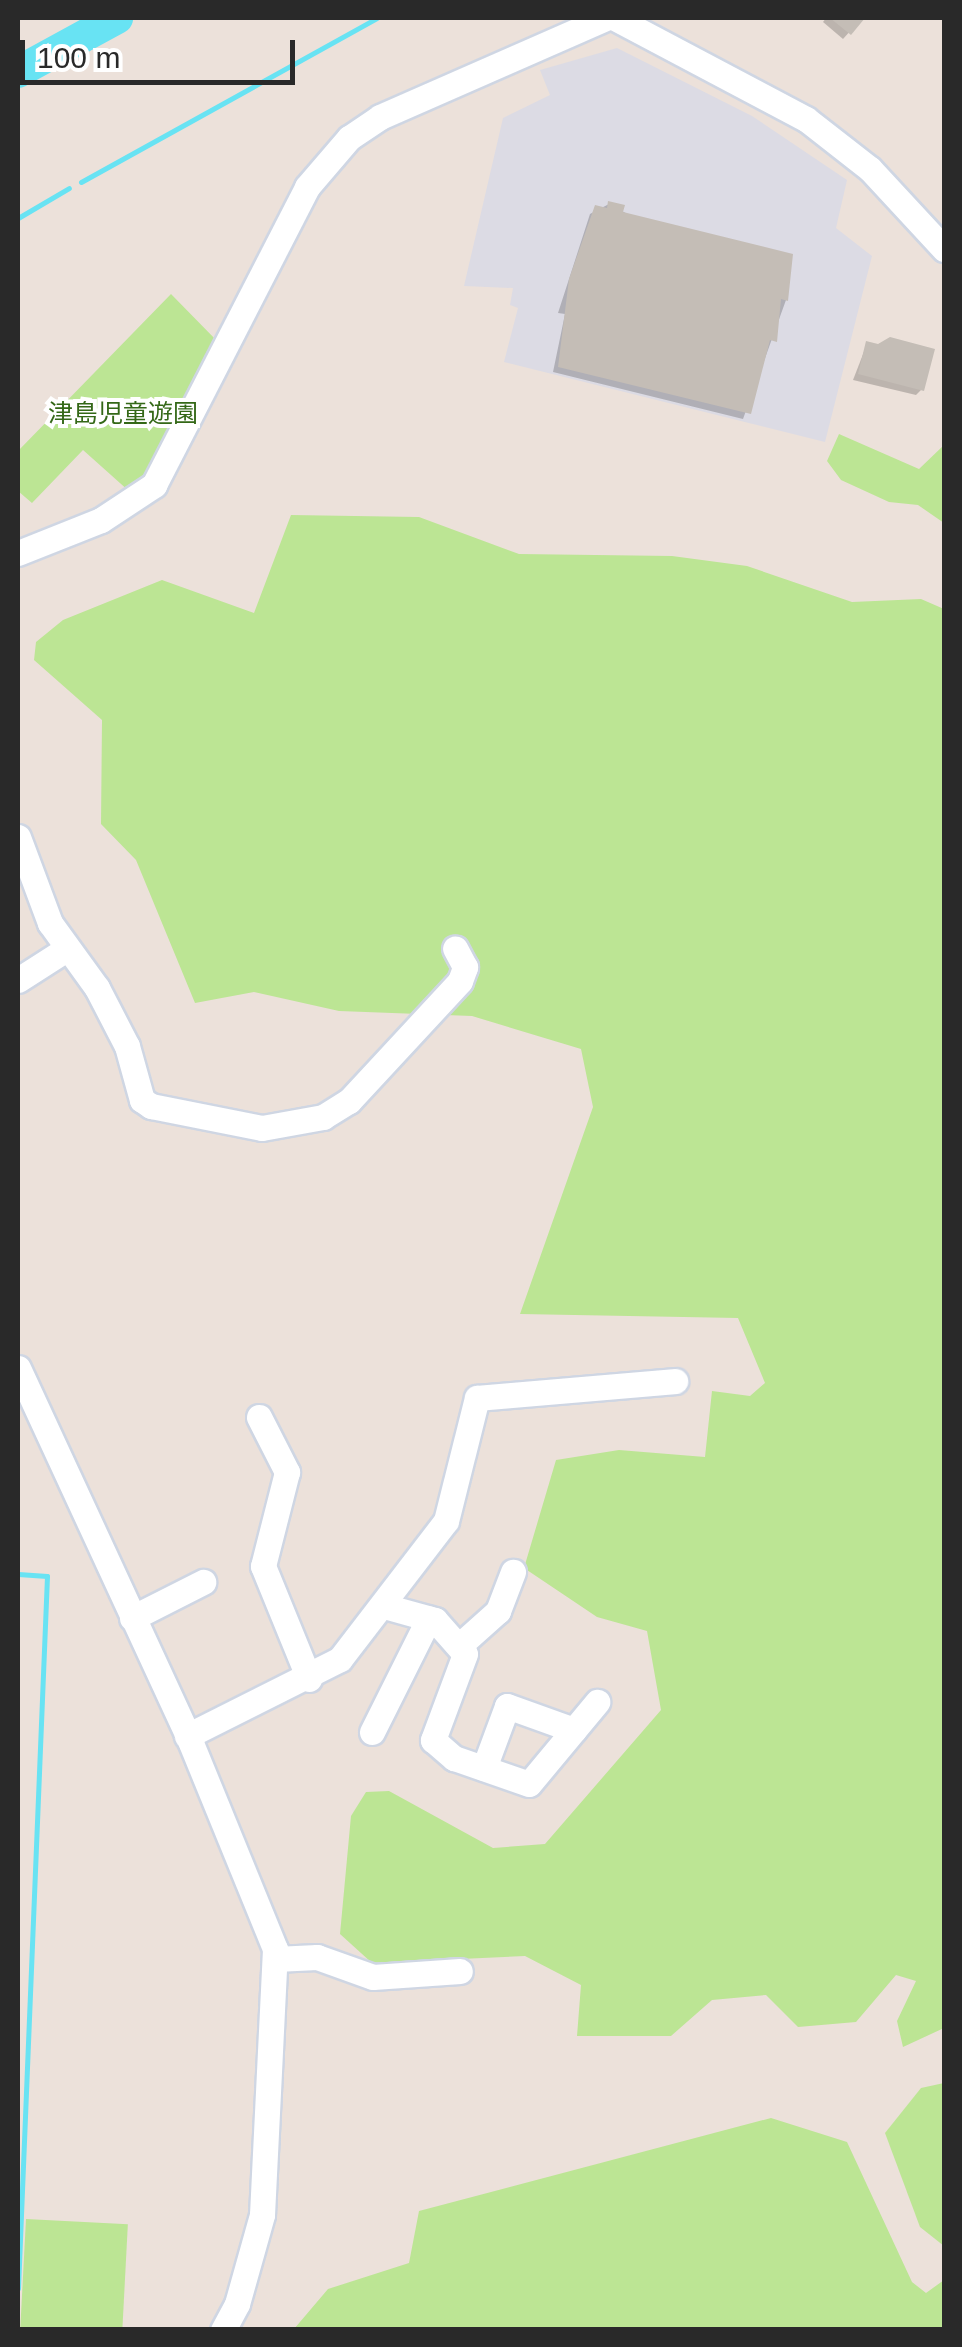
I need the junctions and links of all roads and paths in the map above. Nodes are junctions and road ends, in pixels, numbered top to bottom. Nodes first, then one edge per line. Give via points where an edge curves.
1 (606, 18) edge
2 (615, 18) edge
3 (944, 249) edge
4 (18, 553) edge
5 (18, 837) edge
6 (455, 948) dead end
7 (65, 950) junction
8 (18, 980) edge
9 (18, 1368) edge
10 (675, 1381) dead end
11 (259, 1417) dead end
12 (513, 1572) dead end
13 (203, 1582) dead end
14 (384, 1606) junction
15 (132, 1618) junction
16 (429, 1618) junction
17 (460, 1646) junction
18 (309, 1679) junction
19 (597, 1702) dead end
20 (574, 1730) junction
21 (372, 1732) dead end
22 (187, 1736) junction
23 (484, 1768) junction
24 (275, 1959) junction
25 (460, 1971) dead end
26 (223, 2330) edge

1 - 4 street via 380,117 349,138 308,188 154,485 101,520
2 - 3 street via 806,119 870,169
5 - 7 street
6 - 7 street via 465,967 460,980 349,1101 323,1117 262,1128 142,1100 120,1031 97,988
7 - 8 street
9 - 15 street
10 - 14 street via 477,1398 446,1521
11 - 18 street via 287,1472 263,1566
12 - 17 street via 498,1611
13 - 15 street
14 - 16 street
14 - 18 street via 340,1660
15 - 22 street
16 - 17 street
16 - 21 street
17 - 23 street via 464,1665 432,1740 454,1758
18 - 22 street
19 - 20 street
20 - 23 street via 530,1784
20 - 23 street via 507,1706
22 - 24 street via 264,1908
24 - 25 street via 317,1957 374,1977
24 - 26 street via 262,2215

